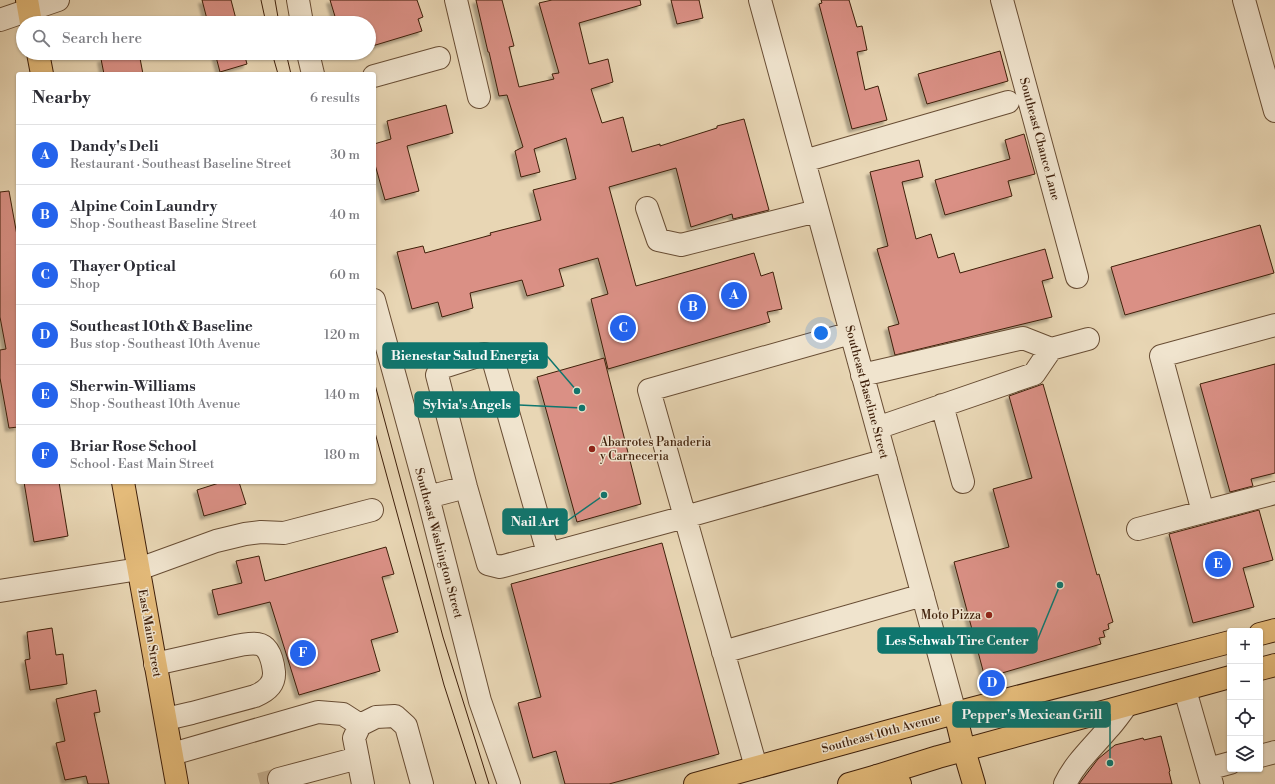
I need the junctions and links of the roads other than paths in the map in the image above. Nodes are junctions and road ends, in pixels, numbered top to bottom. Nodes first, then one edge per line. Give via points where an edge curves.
1 (58, 0) edge
2 (298, 0) edge
3 (456, 0) edge
4 (760, 0) edge
5 (1002, 0) edge
6 (1244, 0) edge
7 (29, 11) edge
8 (301, 16) edge
9 (0, 20) edge
10 (439, 58) dead end
11 (39, 60) edge
12 (310, 60) edge
13 (42, 72) edge
14 (313, 72) edge
15 (376, 75) edge
16 (480, 97) dead end
17 (1008, 102) dead end
18 (1275, 112) edge
19 (804, 161) junction
20 (647, 208) dead end
21 (817, 211) junction
22 (1077, 277) dead end
23 (376, 307) edge
24 (1275, 325) edge
25 (851, 332) junction
26 (1088, 338) dead end
27 (1051, 349) junction
28 (862, 375) junction
29 (942, 405) junction
30 (877, 428) junction
31 (886, 460) junction
32 (963, 482) dead end
33 (123, 484) edge
34 (466, 487) junction
35 (1275, 493) edge
36 (428, 497) junction
37 (372, 510) dead end
38 (1203, 512) junction
39 (685, 517) junction
40 (1138, 529) dead end
41 (548, 553) junction
42 (139, 569) junction
43 (0, 591) edge
44 (923, 595) junction
45 (1275, 630) edge
46 (1263, 633) edge
47 (1227, 643) edge
48 (723, 652) junction
49 (155, 664) junction
50 (1275, 665) edge
51 (1263, 668) edge
52 (1227, 679) edge
53 (1185, 690) junction
54 (1126, 706) junction
55 (955, 713) junction
56 (166, 719) junction
57 (360, 725) junction
58 (964, 750) junction
59 (1275, 752) edge
60 (172, 754) junction
61 (1263, 755) edge
62 (358, 758) junction
63 (1227, 765) edge
64 (756, 767) junction
65 (876, 776) junction
66 (1210, 776) edge
67 (278, 779) tunnel mouth
68 (177, 784) edge
69 (363, 784) edge
70 (422, 784) edge
71 (509, 784) edge
72 (695, 784) edge
73 (849, 784) edge
74 (900, 784) edge
75 (974, 784) edge
76 (1065, 784) edge

1 - 7 street
2 - 8 street
3 - 16 street
4 - 19 street, Southeast Baseline Street
5 - 22 street, Southeast Chance Lane
6 - 18 street
7 - 9 street
10 - 15 street
11 - 13 main road
12 - 14 street
17 - 19 street
19 - 21 street, Southeast Baseline Street
20 - 21 street via 658,240 681,245
21 - 25 street, Southeast Baseline Street
23 - 36 street, Southeast Washington Street
24 - 38 street via 1161,356
25 - 28 street, Southeast Baseline Street
25 - 39 street via 648,390
26 - 27 street
27 - 28 street via 1023,338
27 - 29 street via 1034,374
28 - 30 street, Southeast Baseline Street
29 - 30 street
29 - 32 street
30 - 31 street, Southeast Baseline Street
31 - 39 street
31 - 44 street, Southeast Baseline Street
33 - 42 main road, East Main Street
34 - 36 street
34 - 41 street via 488,564 500,567
34 - 41 street via 437,375 440,368 484,354 492,356
35 - 38 street
36 - 71 street, Southeast Washington Street via 480,701
37 - 42 street via 284,533 261,532 223,539
38 - 40 street
39 - 41 street
39 - 48 street
42 - 43 street
42 - 49 main road, East Main Street
44 - 48 street
44 - 55 street, Southeast Baseline Street
45 - 46 main road
47 - 55 main road, Southeast 10th Avenue
48 - 64 street
49 - 56 main road, East Main Street
49 - 56 street via 241,645 259,644 267,650 273,665 274,677 264,692
50 - 51 main road
52 - 53 main road
53 - 54 main road
53 - 66 street
54 - 58 main road
54 - 76 street via 1071,772
55 - 58 main road, Southeast Baseline Street
55 - 64 main road, Southeast 10th Avenue
56 - 60 main road, East Main Street
57 - 60 street via 343,714 318,712
57 - 62 street via 354,738
57 - 70 street via 376,717 395,716 406,726
58 - 65 main road
58 - 75 main road, Southeast Baseline Street
59 - 61 street
60 - 68 main road, East Main Street
62 - 67 street
62 - 69 street
63 - 66 street
64 - 72 main road, Southeast 10th Avenue
65 - 73 main road
65 - 74 main road

